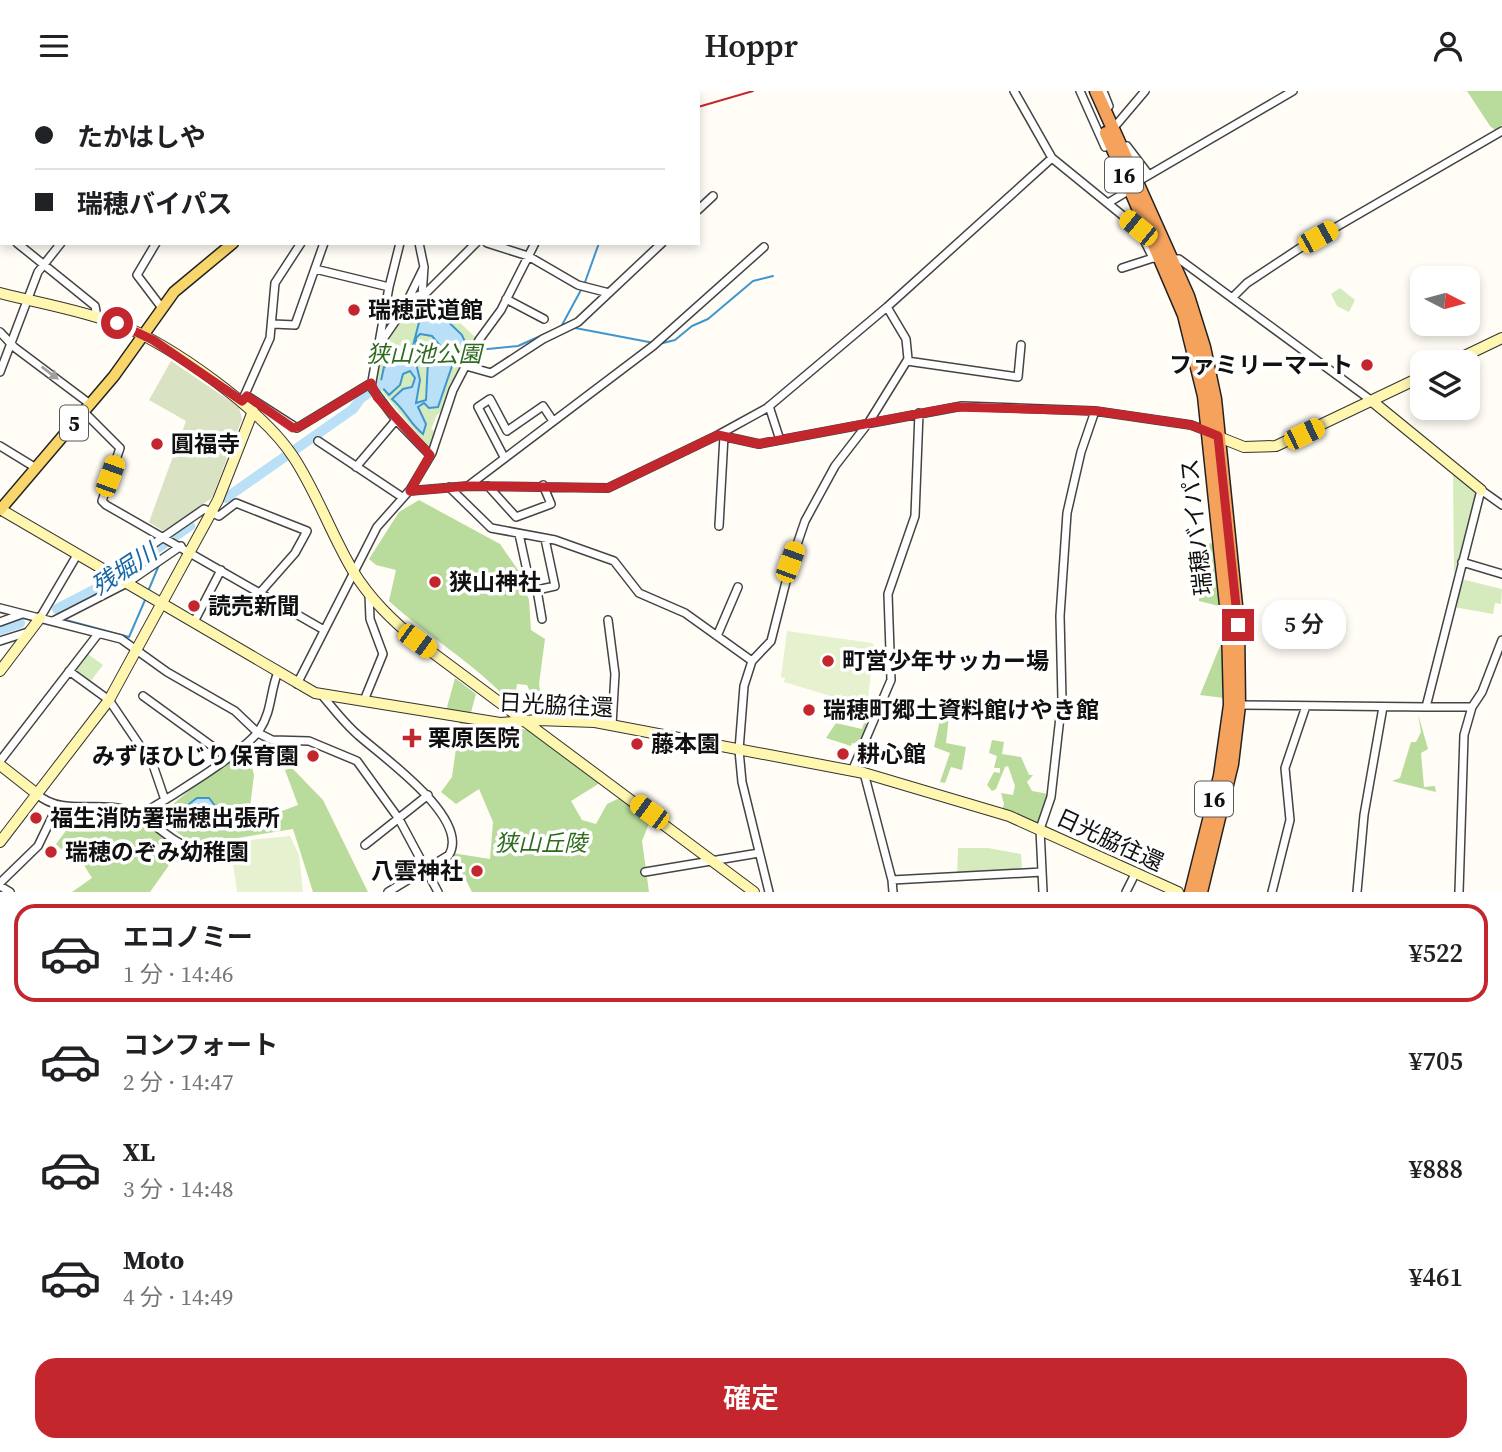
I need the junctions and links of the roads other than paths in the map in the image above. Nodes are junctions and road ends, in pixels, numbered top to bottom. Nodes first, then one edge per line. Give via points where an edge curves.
1 (1014, 91) edge
2 (1080, 91) edge
3 (1088, 91) edge
4 (1096, 91) edge
5 (1103, 91) edge
6 (1145, 91) edge
7 (1293, 91) edge
8 (1117, 124) junction
9 (1502, 131) edge
10 (1052, 157) junction
11 (1137, 186) junction
12 (713, 196) dead end
13 (1108, 203) junction
14 (700, 208) edge
15 (19, 245) edge
16 (59, 245) edge
17 (155, 245) edge
18 (231, 245) edge
19 (300, 245) edge
20 (323, 245) edge
21 (400, 245) edge
22 (419, 245) edge
23 (473, 245) edge
24 (493, 245) edge
25 (534, 245) edge
26 (661, 245) edge
27 (765, 247) dead end
28 (528, 256) junction
29 (1162, 258) junction
30 (41, 266) junction
31 (424, 267) junction
32 (1122, 268) dead end
33 (315, 269) junction
34 (389, 287) junction
35 (0, 293) edge
36 (609, 293) junction
37 (422, 296) junction
38 (1232, 298) junction
39 (506, 299) junction
40 (27, 300) junction
41 (408, 300) junction
42 (887, 307) junction
43 (162, 308) junction
44 (97, 317) junction
45 (544, 320) dead end
46 (273, 324) junction
47 (0, 332) edge
48 (143, 334) junction
49 (1502, 338) edge
50 (10, 342) junction
51 (1021, 345) dead end
52 (377, 349) junction
53 (1477, 350) edge
54 (907, 361) junction
55 (466, 366) junction
56 (0, 372) edge
57 (1410, 382) edge
58 (371, 385) junction
59 (244, 399) junction
60 (1372, 401) junction
61 (769, 406) junction
62 (87, 408) junction
63 (253, 411) junction
64 (1096, 411) junction
65 (919, 413) junction
66 (396, 420) junction
67 (553, 421) junction
68 (869, 422) junction
69 (1212, 434) junction
70 (721, 435) junction
71 (780, 440) junction
72 (318, 441) dead end
73 (0, 446) edge
74 (430, 455) junction
75 (504, 457) junction
76 (356, 467) junction
77 (36, 468) junction
78 (543, 485) junction
79 (468, 486) junction
80 (488, 486) junction
81 (449, 487) junction
82 (1481, 490) junction
83 (410, 491) junction
84 (402, 497) junction
85 (1502, 505) edge
86 (0, 509) edge
87 (211, 513) junction
88 (719, 526) dead end
89 (519, 534) junction
90 (166, 537) junction
91 (545, 539) junction
92 (183, 548) junction
93 (77, 555) junction
94 (1462, 562) junction
95 (221, 570) junction
96 (353, 570) junction
97 (111, 574) junction
98 (1502, 574) edge
99 (126, 582) junction
100 (738, 587) dead end
101 (537, 590) junction
102 (369, 593) junction
103 (258, 594) junction
104 (162, 603) junction
105 (0, 608) edge
106 (23, 614) junction
107 (40, 618) junction
108 (542, 619) dead end
109 (608, 620) dead end
110 (53, 621) junction
111 (0, 622) edge
112 (194, 622) junction
113 (324, 630) junction
114 (28, 632) junction
115 (98, 634) junction
116 (717, 636) junction
117 (1502, 640) edge
118 (0, 641) edge
119 (135, 651) junction
120 (752, 661) junction
121 (0, 671) edge
122 (69, 671) junction
123 (278, 672) junction
124 (297, 684) junction
125 (321, 694) junction
126 (143, 696) dead end
127 (365, 698) junction
128 (109, 700) junction
129 (1235, 705) junction
130 (1306, 706) junction
131 (1426, 706) junction
132 (1383, 707) junction
133 (1472, 707) junction
134 (526, 722) junction
135 (612, 725) junction
136 (258, 733) junction
137 (739, 750) junction
138 (226, 757) junction
139 (0, 763) edge
140 (852, 771) junction
141 (864, 773) junction
142 (37, 794) junction
143 (428, 795) junction
144 (165, 800) junction
145 (54, 805) junction
146 (140, 815) junction
147 (399, 819) junction
148 (1040, 829) junction
149 (0, 840) edge
150 (231, 845) dead end
151 (365, 845) dead end
152 (759, 853) junction
153 (715, 861) junction
154 (428, 870) junction
155 (1042, 871) junction
156 (645, 872) dead end
157 (1135, 874) junction
158 (892, 880) junction
159 (0, 884) edge
160 (10, 892) edge
161 (388, 892) edge
162 (438, 892) edge
163 (754, 892) edge
164 (769, 892) edge
165 (893, 892) edge
166 (1043, 892) edge
167 (1126, 892) edge
168 (1178, 892) edge
169 (1191, 892) edge
170 (1201, 892) edge
171 (1272, 892) edge
172 (1357, 892) edge
173 (1459, 892) edge

1 - 10 street
2 - 11 street
3 - 11 highway, 瑞穂バイパス / 16
4 - 11 highway, 瑞穂バイパス / 16
5 - 8 street
6 - 8 street
7 - 11 street
8 - 11 street via 1131,155
9 - 38 street via 1300,248
10 - 13 street
10 - 42 street
11 - 13 street
11 - 29 highway, 瑞穂バイパス / 16
12 - 14 street
13 - 29 street via 1138,228
15 - 30 street
16 - 30 street
17 - 43 street via 137,275
18 - 43 main road, 5
19 - 46 street via 275,283
20 - 33 street
21 - 34 street
22 - 31 street
23 - 37 street
24 - 28 street
25 - 28 street
26 - 36 street
27 - 67 street via 655,344
28 - 36 street via 582,286
28 - 39 street
29 - 32 street
29 - 38 street via 1179,259
29 - 69 highway, 瑞穂バイパス / 16 via 1192,341
30 - 40 street
30 - 44 street via 95,306
31 - 37 street
31 - 41 street
33 - 34 street
33 - 46 street via 295,325
34 - 52 street
35 - 40 street
36 - 55 street via 570,328 543,339 491,373
37 - 41 street
38 - 60 street
39 - 45 street
39 - 55 street
40 - 44 street
40 - 50 street
41 - 52 street
42 - 54 street via 909,348
42 - 61 street
43 - 48 main road, 5
44 - 48 street
46 - 59 street
47 - 50 street
48 - 59 street
48 - 62 main road, 5
49 - 53 street
50 - 56 street
50 -> 62 street
51 - 54 street via 1018,377
52 - 58 street
54 - 68 street
55 - 74 street
57 - 60 street
58 - 59 street via 297,428
58 - 66 street
59 - 63 street
60 - 69 street via 1276,446 1253,448
60 - 82 street
61 - 70 street
61 - 71 street
62 - 77 main road, 5
62 - 90 street via 120,448 102,501
63 - 87 street
63 - 96 street via 295,459
64 - 65 street via 962,406
64 - 69 street via 1191,425
64 - 148 street via 1067,513 1060,608 1062,699 1051,797
65 - 68 street
65 - 140 street via 915,516 888,594 891,680
66 - 74 street
66 - 76 street
67 - 75 street
67 - 75 street via 543,406 507,431 490,399 478,407
68 - 71 street
68 - 120 street via 835,466 805,521 771,641
69 - 129 highway, 瑞穂バイパス / 16 via 1238,625
70 - 71 street via 759,444
70 - 78 street via 608,488
70 - 88 street
72 - 76 street
73 - 77 street
74 - 83 street
75 - 79 street
76 - 84 street
77 - 86 main road, 5
78 - 80 street
78 - 80 street via 551,504 516,517
79 - 80 street
79 - 81 street
81 - 83 street
81 - 89 street via 491,529
82 - 85 street
82 - 94 street
83 - 84 street
84 - 96 street via 377,527
86 - 93 street, 日光脇往還
87 - 90 street via 204,509
87 - 92 street
87 - 103 street via 219,516 236,503 307,531 295,553
89 - 91 street
89 - 101 street via 531,589
90 - 92 street
90 - 97 street
91 - 101 street via 555,586
91 - 116 street via 608,558 639,593 685,613
92 - 95 street
92 - 99 street
92 - 104 street
93 - 97 street, 日光脇往還
93 - 107 street
94 - 98 street
94 - 131 street
95 - 103 street
95 - 112 street
96 - 102 street
96 - 113 street
97 - 99 street, 日光脇往還
99 - 104 street, 日光脇往還
99 - 110 street
100 - 116 street
101 - 108 street
102 - 127 street via 370,619 383,654
102 - 134 street via 417,641
103 - 113 street
104 - 112 street, 日光脇往還
104 - 119 street
105 - 106 street
106 - 107 street
106 - 111 street
107 - 110 street
107 - 114 street
109 - 135 street via 615,674
110 - 115 street
112 - 123 street, 日光脇往還
113 - 124 street
114 - 118 street
114 - 121 street
115 - 119 street via 121,639
115 - 122 street
116 - 120 street
117 - 133 street
119 - 128 street
119 - 136 street via 235,711
120 - 137 street via 744,686
122 - 128 street
122 - 139 street
123 - 124 street, 日光脇往還
123 - 136 street via 271,707
124 - 125 street, 日光脇往還
125 - 127 street, 日光脇往還
125 - 143 street via 358,735
126 - 138 street
127 - 134 street, 日光脇往還 via 481,720
128 - 142 street
128 - 144 street via 153,765
129 - 130 street
129 - 169 highway, 瑞穂バイパス / 16
129 - 170 highway, 瑞穂バイパス / 16 via 1232,764
130 - 132 street
130 - 171 street via 1285,768 1290,820
131 - 132 street
131 - 133 street
132 - 172 street via 1364,815
133 - 173 street via 1464,735
134 - 135 street, 日光脇往還
134 - 153 street
135 - 137 street, 日光脇往還
136 - 138 street
136 - 147 street via 272,740 309,741 357,761
137 - 140 street, 日光脇往還
137 - 152 street via 744,798
138 - 144 street
139 - 142 street
140 - 141 street, 日光脇往還
141 - 148 street, 日光脇往還
141 - 158 street
142 - 145 street
142 - 149 street
143 - 147 street
143 - 154 street via 447,827 452,850
144 - 146 street
145 - 146 street via 111,807
145 - 159 street via 38,846
146 - 150 street via 192,848
147 - 151 street
147 - 154 street
148 - 155 street
148 - 157 street, 日光脇往還
152 - 153 street
152 - 164 street
153 - 156 street
153 - 163 street
154 - 161 street
154 - 162 street
155 - 158 street
155 - 166 street
157 - 167 street
157 - 168 street, 日光脇往還
158 - 165 street
159 - 160 street

